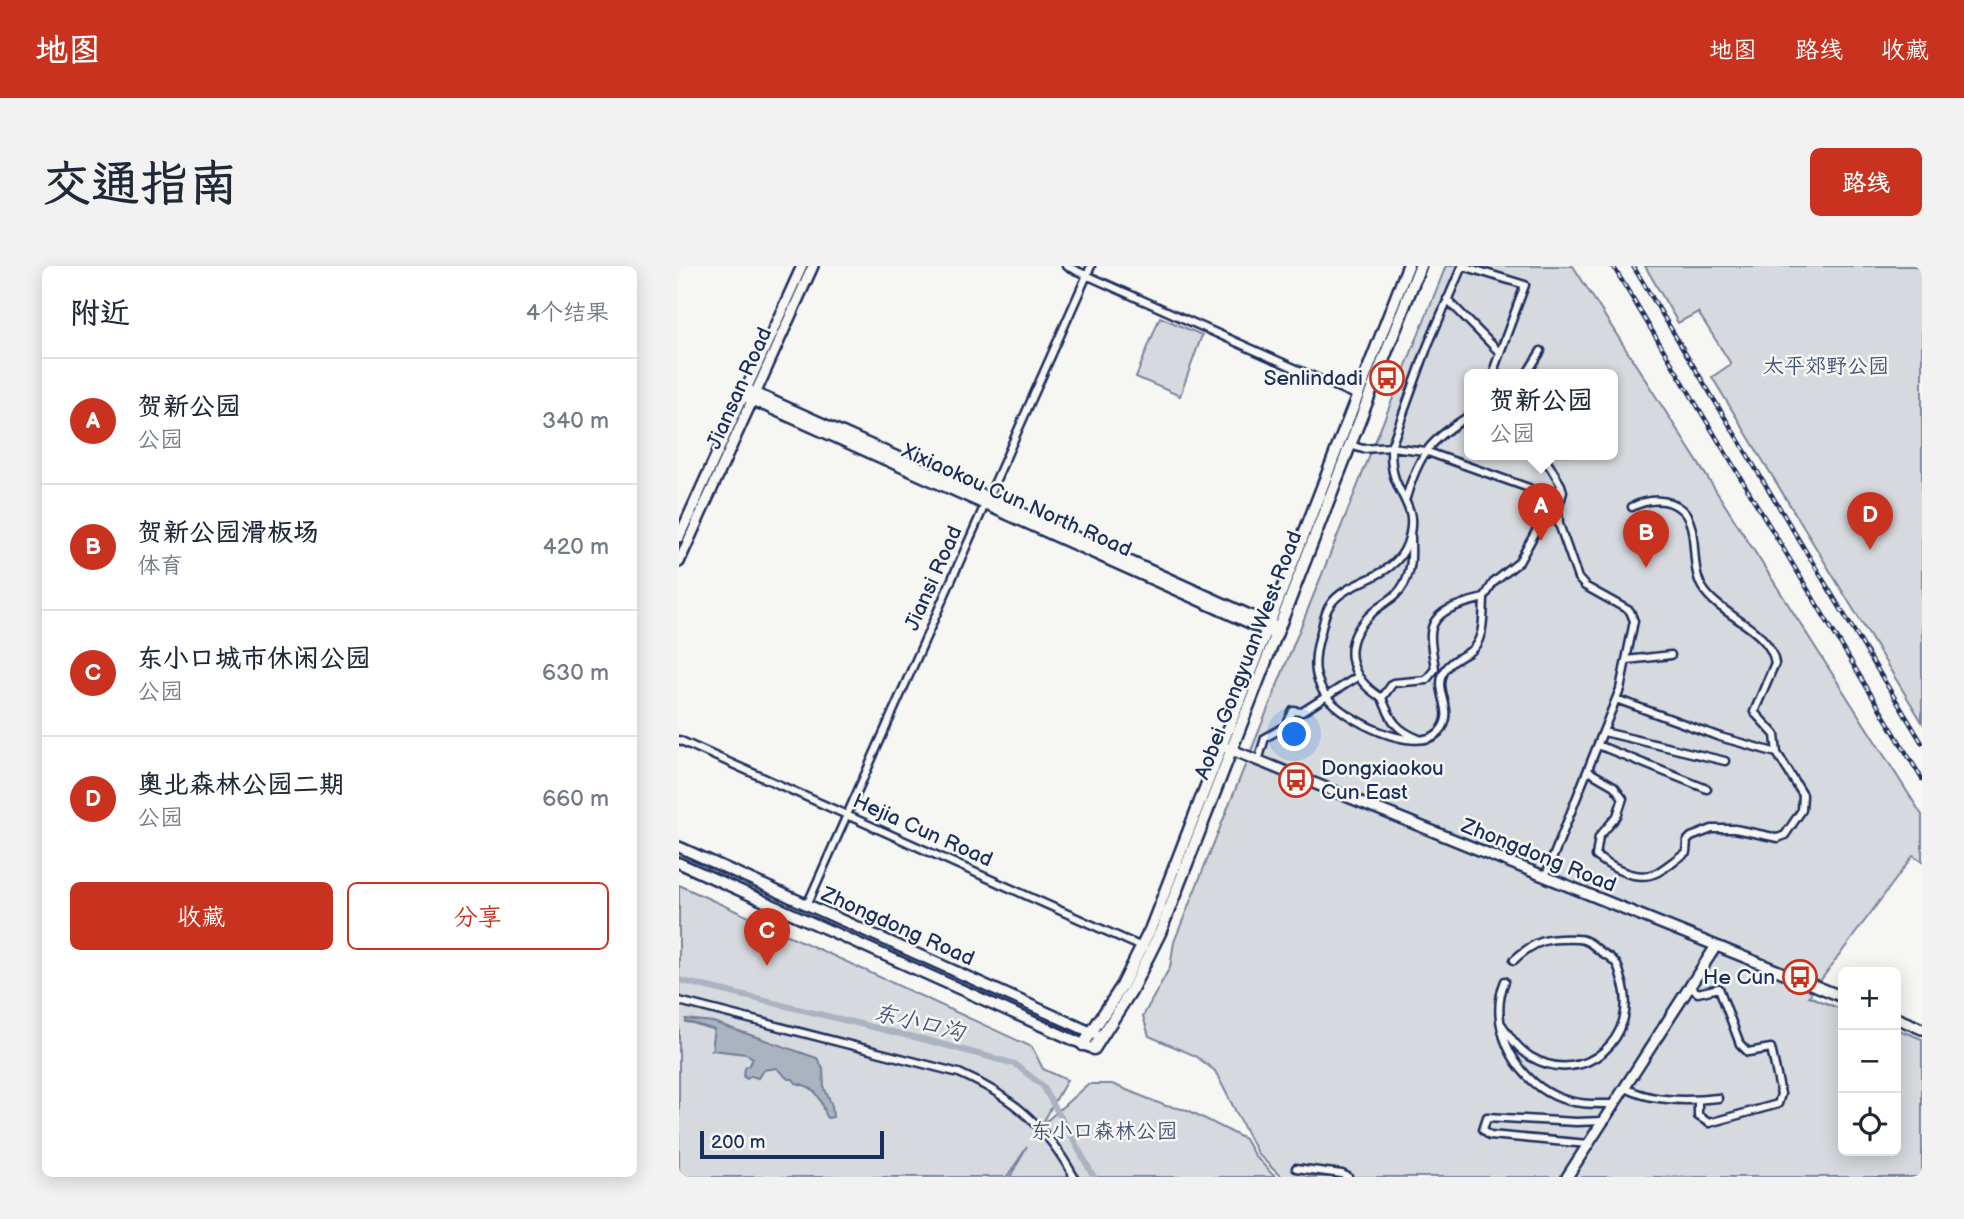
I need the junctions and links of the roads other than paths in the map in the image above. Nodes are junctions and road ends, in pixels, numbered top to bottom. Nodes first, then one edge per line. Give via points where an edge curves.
1 (802, 266) edge
2 (813, 266) edge
3 (1066, 266) edge
4 (1091, 266) edge
5 (1408, 266) edge
6 (1420, 266) edge
7 (1462, 266) edge
8 (1087, 275) junction
9 (1447, 299) junction
10 (1541, 351) dead end
11 (1500, 353) junction
12 (1496, 369) edge
13 (1530, 369) edge
14 (749, 395) junction
15 (1357, 396) junction
16 (1464, 419) edge
17 (1350, 445) junction
18 (1391, 447) junction
19 (1425, 451) junction
20 (1546, 460) edge
21 (1562, 485) junction
22 (1529, 488) dead end
23 (1406, 498) junction
24 (986, 501) junction
25 (1632, 507) dead end
26 (1412, 519) junction
27 (679, 537) edge
28 (679, 562) edge
29 (1484, 598) junction
30 (1273, 629) junction
31 (1671, 655) dead end
32 (1627, 660) junction
33 (1357, 677) junction
34 (1327, 696) junction
35 (1382, 698) junction
36 (1616, 699) junction
37 (1604, 732) junction
38 (679, 740) edge
39 (1423, 740) junction
40 (1598, 745) junction
41 (1227, 748) junction
42 (1777, 754) junction
43 (1258, 761) junction
44 (1725, 761) dead end
45 (1588, 771) junction
46 (1707, 789) dead end
47 (847, 815) junction
48 (679, 847) edge
49 (679, 863) edge
50 (1545, 877) junction
51 (807, 905) junction
52 (1716, 946) junction
53 (1147, 950) junction
54 (1514, 960) dead end
55 (1505, 981) dead end
56 (1691, 988) junction
57 (1838, 995) edge
58 (679, 1001) edge
59 (1901, 1020) edge
60 (1502, 1025) junction
61 (1922, 1029) edge
62 (1097, 1034) junction
63 (1089, 1047) joint
64 (1626, 1088) junction
65 (1718, 1098) dead end
66 (1698, 1100) junction
67 (1615, 1104) junction
68 (1603, 1121) junction
69 (1588, 1144) junction
70 (1296, 1168) dead end
71 (1074, 1177) edge
72 (1348, 1177) edge
73 (1567, 1177) edge

1 - 14 street, Jiansan Road
2 - 14 street, Jiansan Road
3 - 8 street
4 - 8 street, Jiansi Road
5 - 15 main road, Aobei Gongyuan West Road
6 - 17 main road, Aobei Gongyuan West Road
7 - 9 street
7 - 11 street via 1525,285
8 - 15 street
8 - 24 street, Jiansi Road
9 - 11 street
9 - 18 street
10 - 13 street
11 - 12 street
14 - 24 street, Xixiaokou Cun North Road
14 - 27 street, Jiansan Road
14 - 28 street, Jiansan Road
15 - 30 main road, Aobei Gongyuan West Road
16 - 19 street
17 - 18 street
17 - 30 main road, Aobei Gongyuan West Road
18 - 19 street
18 - 23 street via 1395,480
19 - 22 street
19 - 23 street
20 - 21 street
21 - 29 street via 1519,562 1493,583
21 - 32 street via 1559,524 1578,578 1630,611 1634,621
23 - 26 street
24 - 30 street, Xixiaokou Cun North Road
24 - 47 street, Jiansi Road
25 - 42 street via 1658,500 1680,508 1692,527 1693,560 1703,588 1769,647 1775,663 1754,712 1775,735
26 - 33 street via 1412,564 1403,586 1362,623 1353,641
26 - 34 street via 1406,545 1395,562 1337,596 1328,607 1316,672
29 - 35 street via 1440,614 1430,632 1435,669 1426,680 1393,683
29 - 39 street via 1478,643 1443,673 1447,720 1438,733
30 - 41 main road, Aobei Gongyuan West Road
31 - 32 street
32 - 36 street
33 - 34 street
33 - 35 street via 1367,690
34 - 39 street via 1367,725 1394,737
34 - 43 street via 1302,712 1293,711 1286,726 1265,738
35 - 39 street via 1402,733
36 - 37 street
36 - 42 street
37 - 40 street
37 - 44 street
38 - 47 street, Hejia Cun Road
40 - 45 street
40 - 46 street
41 - 43 street, Zhongdong Road
41 - 53 main road, Aobei Gongyuan West Road
42 - 45 street via 1803,795 1802,810 1785,835 1778,838 1712,829 1691,837 1685,852 1655,873 1633,875 1613,869 1596,856 1599,837 1617,816 1623,797
43 - 50 street, Zhongdong Road
45 - 50 street
47 - 51 street, Jiansi Road
47 - 53 street, Hejia Cun Road
48 - 51 street, Zhongdong Road
49 - 63 street, Zhongdong Road
50 - 52 street, Zhongdong Road
51 - 62 street, Zhongdong Road
52 - 56 street
52 - 57 street, Zhongdong Road
53 - 62 main road, Aobei Gongyuan West Road via 1131,991
54 - 60 street via 1549,938 1584,939 1616,962 1627,995 1626,1013 1613,1043 1602,1054 1577,1065 1540,1062 1525,1053
55 - 60 street
56 - 64 street
56 - 66 street via 1698,993 1719,988 1740,1044 1748,1052 1771,1048 1781,1094 1778,1104 1709,1124 1698,1116
58 - 71 street via 959,1073 988,1086 1028,1116 1059,1150
59 - 61 street
60 - 67 street via 1507,1049 1540,1087 1570,1101
62 - 63 main road, Aobei Gongyuan West Road
64 - 66 street
64 - 67 street
65 - 66 street
67 - 68 street
68 - 69 street
68 - 69 street via 1487,1117 1483,1129 1490,1135
69 - 73 street
70 - 72 street

